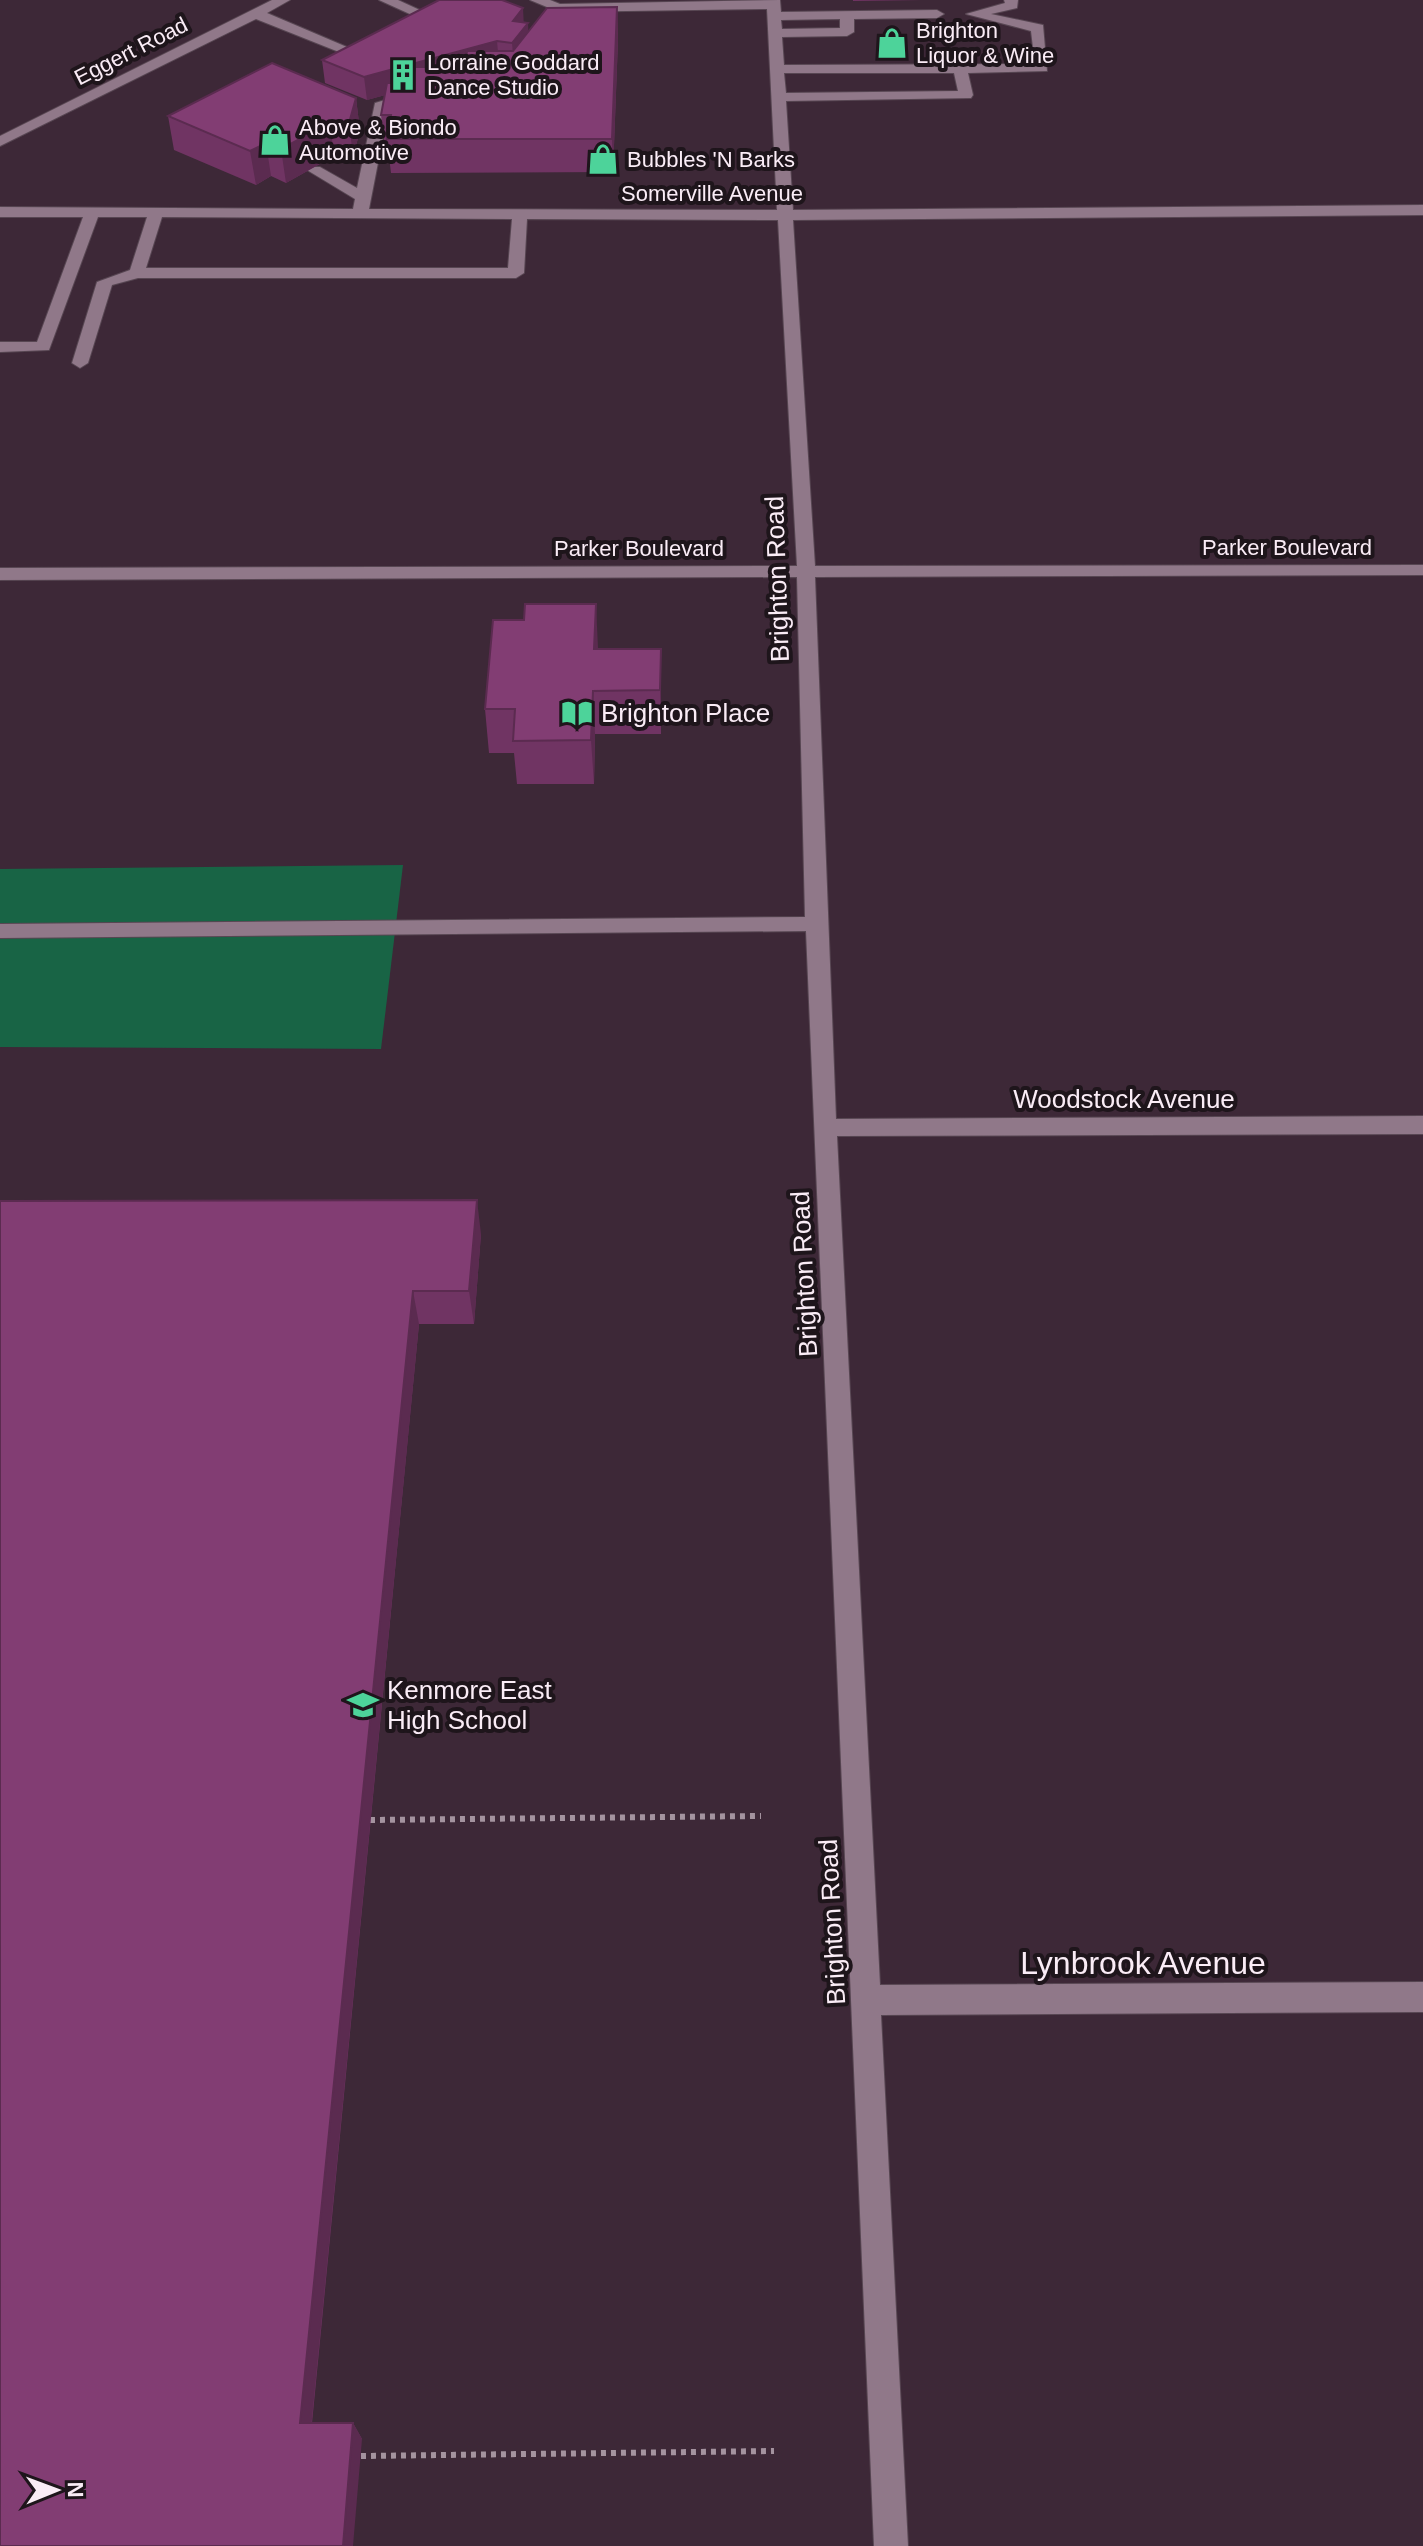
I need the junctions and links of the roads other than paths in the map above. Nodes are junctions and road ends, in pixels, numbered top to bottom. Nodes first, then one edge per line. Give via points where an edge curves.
1 (283, 0) edge
2 (386, 0) edge
3 (537, 0) edge
4 (1011, 0) edge
5 (951, 11) edge
6 (256, 14) junction
7 (773, 14) edge
8 (428, 17) edge
9 (354, 53) edge
10 (960, 68) junction
11 (777, 69) junction
12 (428, 92) edge
13 (778, 97) junction
14 (0, 142) edge
15 (315, 170) edge
16 (363, 197) junction
17 (1423, 210) edge
18 (0, 212) edge
19 (92, 212) junction
20 (156, 213) junction
21 (360, 213) junction
22 (520, 214) junction
23 (785, 215) junction
24 (137, 273) junction
25 (0, 347) edge
26 (80, 363) dead end
27 (1423, 570) edge
28 (806, 571) junction
29 (0, 574) edge
30 (816, 924) junction
31 (0, 931) edge
32 (1423, 1125) edge
33 (825, 1128) junction
34 (1423, 1997) edge
35 (864, 2000) junction
36 (891, 2546) edge

1 - 6 street, Eggert Road
2 - 8 street
3 - 7 street via 559,8
4 - 5 street via 1012,5
5 - 7 street via 847,14 847,32
5 - 10 street via 1038,28 1042,68
6 - 9 street
6 - 14 street, Eggert Road
7 - 11 street, Brighton Road
10 - 11 street
10 - 13 street via 966,95
11 - 13 street, Brighton Road
12 - 16 street via 382,103
13 - 23 street, Brighton Road
15 - 16 street
16 - 21 street
17 - 23 street, Somerville Avenue
18 - 19 street, Somerville Avenue
19 - 20 street, Somerville Avenue
19 - 25 street via 43,347
20 - 21 street, Somerville Avenue
20 - 24 street
21 - 22 street, Somerville Avenue
22 - 23 street, Somerville Avenue
22 - 24 street via 516,273
23 - 28 street, Brighton Road
24 - 26 street via 105,282
27 - 28 street, Parker Boulevard
28 - 29 street, Parker Boulevard
28 - 30 street, Brighton Road
30 - 31 street
30 - 33 street, Brighton Road
32 - 33 street, Woodstock Avenue
33 - 35 street, Brighton Road
34 - 35 street, Lynbrook Avenue
35 - 36 street, Brighton Road

